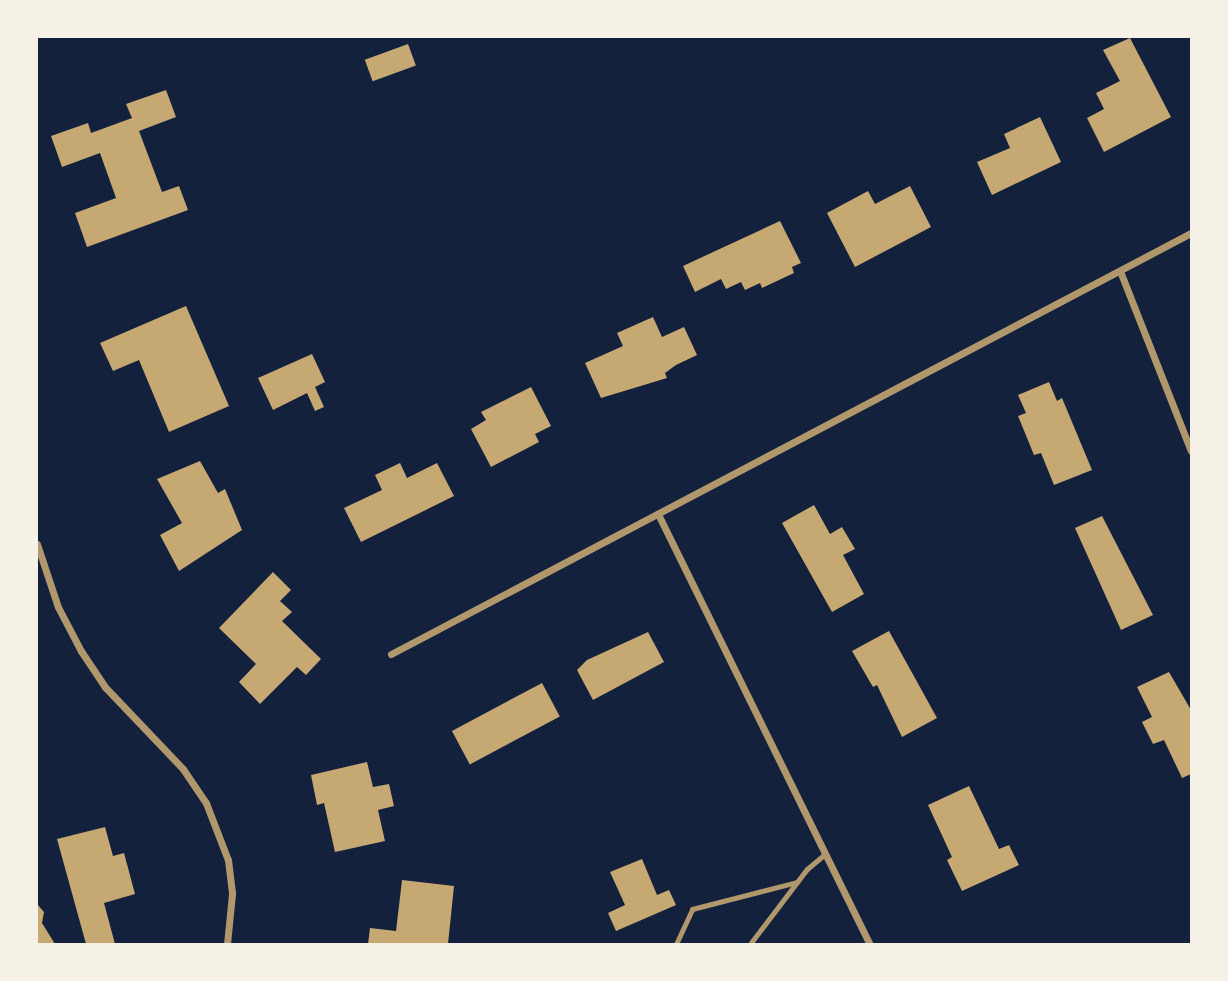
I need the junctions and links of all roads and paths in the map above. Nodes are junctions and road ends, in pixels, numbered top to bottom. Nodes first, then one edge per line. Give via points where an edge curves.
1 (1191, 233) edge
2 (1119, 271) junction
3 (1191, 451) edge
4 (657, 514) junction
5 (37, 544) edge
6 (391, 654) dead end
7 (825, 854) junction
8 (797, 882) junction
9 (227, 944) edge
10 (676, 944) edge
11 (750, 944) edge
12 (870, 944) edge

1 - 2 street
2 - 3 street
2 - 4 street
4 - 6 street
4 - 7 street
5 - 9 street via 58,607 81,651 105,687 183,769 206,803 228,860 232,894
7 - 8 lane
7 - 12 street
8 - 10 lane via 691,909
8 - 11 lane

